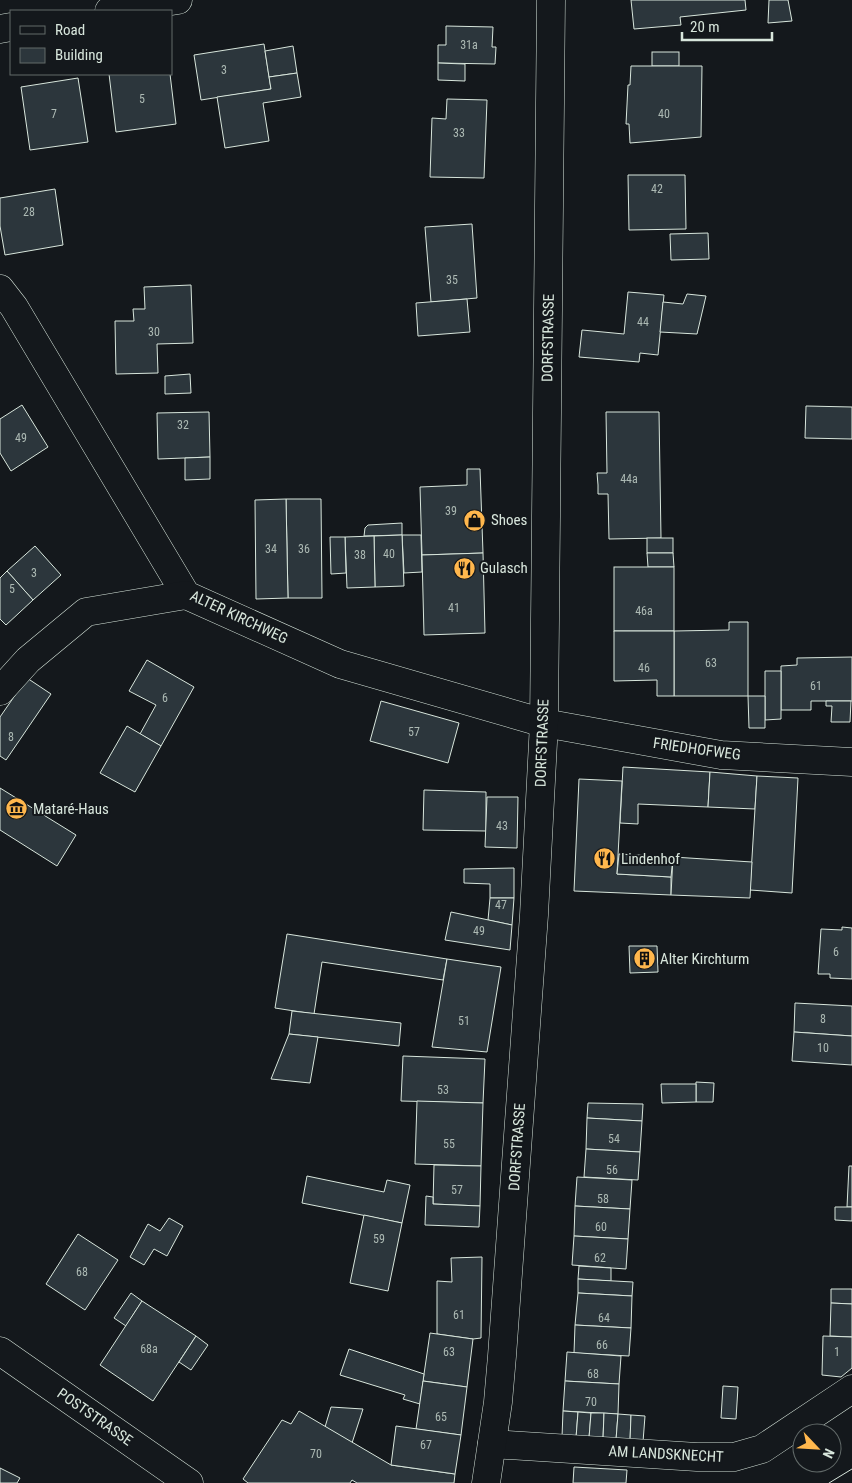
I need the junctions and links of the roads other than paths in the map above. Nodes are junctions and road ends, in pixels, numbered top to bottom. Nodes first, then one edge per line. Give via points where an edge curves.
1 (178, 0) edge
2 (551, 0) edge
3 (115, 10) edge
4 (0, 289) edge
5 (186, 595) junction
6 (0, 691) edge
7 (544, 723) junction
8 (852, 762) edge
9 (0, 1351) edge
10 (852, 1389) edge
11 (492, 1444) junction
12 (189, 1483) edge
13 (486, 1483) edge

1 - 3 street
2 - 7 street, DORFSTRASSE
4 - 5 street, ALTER KIRCHWEG
5 - 6 street via 86,612 28,660
5 - 7 street, ALTER KIRCHWEG via 340,664
7 - 8 street, FRIEDHOFWEG via 721,756
7 - 11 street, DORFSTRASSE via 534,915 505,1317
9 - 12 street, POSTSTRASSE
10 - 11 street, AM LANDSKNECHT via 762,1449 734,1457
11 - 13 street, DORFSTRASSE

